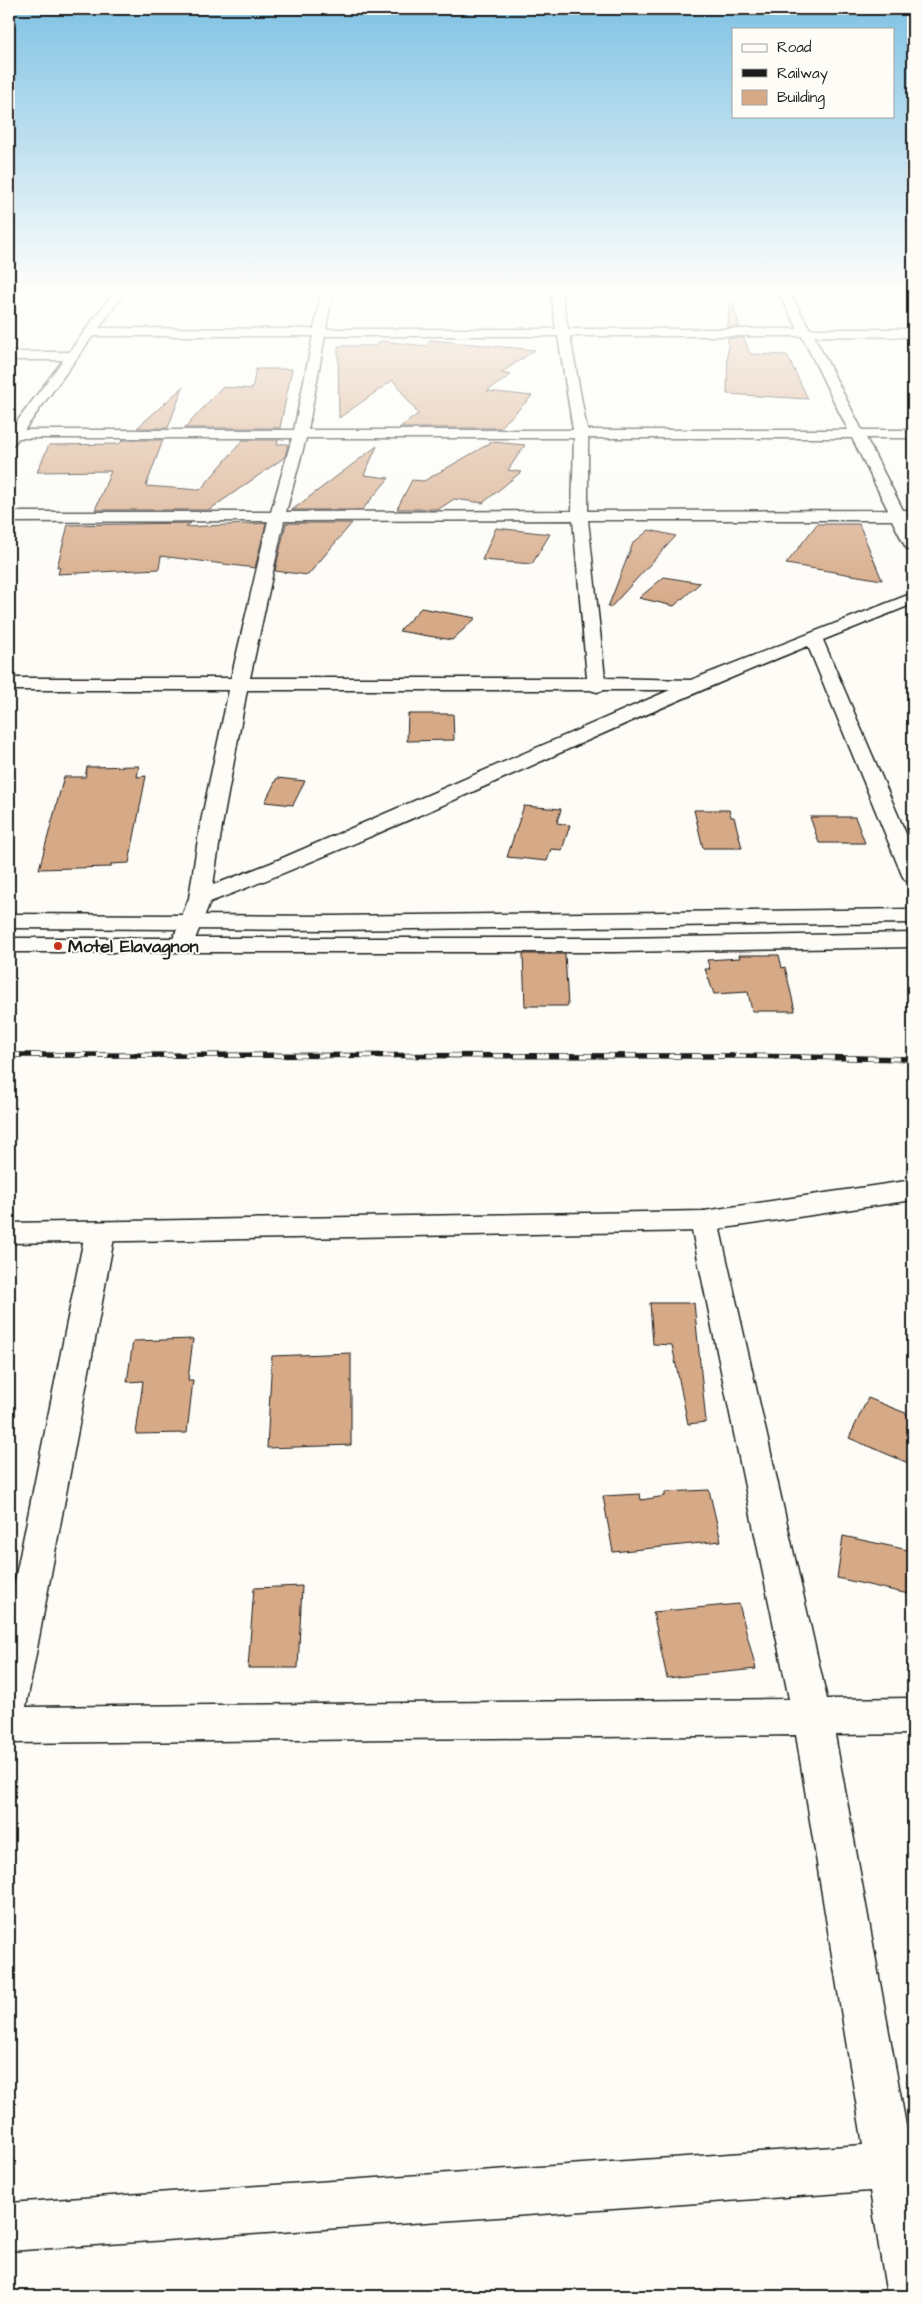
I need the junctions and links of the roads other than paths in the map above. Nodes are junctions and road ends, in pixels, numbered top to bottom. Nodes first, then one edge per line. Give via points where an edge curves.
1 (42, 396) edge
2 (308, 396) edge
3 (574, 396) edge
4 (838, 396) edge
5 (581, 434) junction
6 (858, 434) junction
7 (913, 434) edge
8 (300, 435) junction
9 (11, 437) edge
10 (580, 515) junction
11 (906, 515) edge
12 (277, 516) junction
13 (9, 517) edge
14 (913, 546) edge
15 (913, 598) edge
16 (814, 639) junction
17 (9, 684) edge
18 (698, 684) junction
19 (239, 685) junction
20 (597, 686) junction
21 (913, 876) edge
22 (200, 898) junction
23 (913, 916) edge
24 (610, 919) junction
25 (9, 921) edge
26 (188, 934) junction
27 (913, 940) edge
28 (9, 945) edge
29 (615, 945) junction
30 (913, 1190) edge
31 (704, 1221) junction
32 (9, 1233) edge
33 (100, 1233) junction
34 (9, 1702) edge
35 (812, 1716) junction
36 (913, 1716) edge
37 (9, 1725) edge
38 (901, 2166) edge
39 (9, 2227) edge
40 (912, 2296) edge

1 - 9 main road
2 - 8 main road
3 - 5 main road
4 - 6 main road
5 - 6 main road
5 - 8 main road
5 - 10 main road
6 - 7 main road
6 - 11 main road
8 - 9 main road
8 - 12 main road
10 - 11 main road
10 - 12 main road
10 - 20 main road
11 - 14 main road
12 - 13 main road
12 - 19 main road
15 - 16 main road
16 - 18 main road
16 - 21 main road
17 - 19 main road
18 - 20 main road
18 - 22 main road via 279,868
19 - 20 main road
19 - 22 main road
22 - 26 main road
23 - 24 main road
24 - 26 main road
24 - 29 main road
25 - 26 main road
26 - 28 main road
26 - 29 main road
27 - 29 main road
30 - 31 main road
31 - 33 main road
31 - 35 main road
32 - 33 main road
33 - 34 main road
35 - 36 main road
35 - 37 main road
35 - 38 main road
38 - 39 main road
38 - 40 main road

